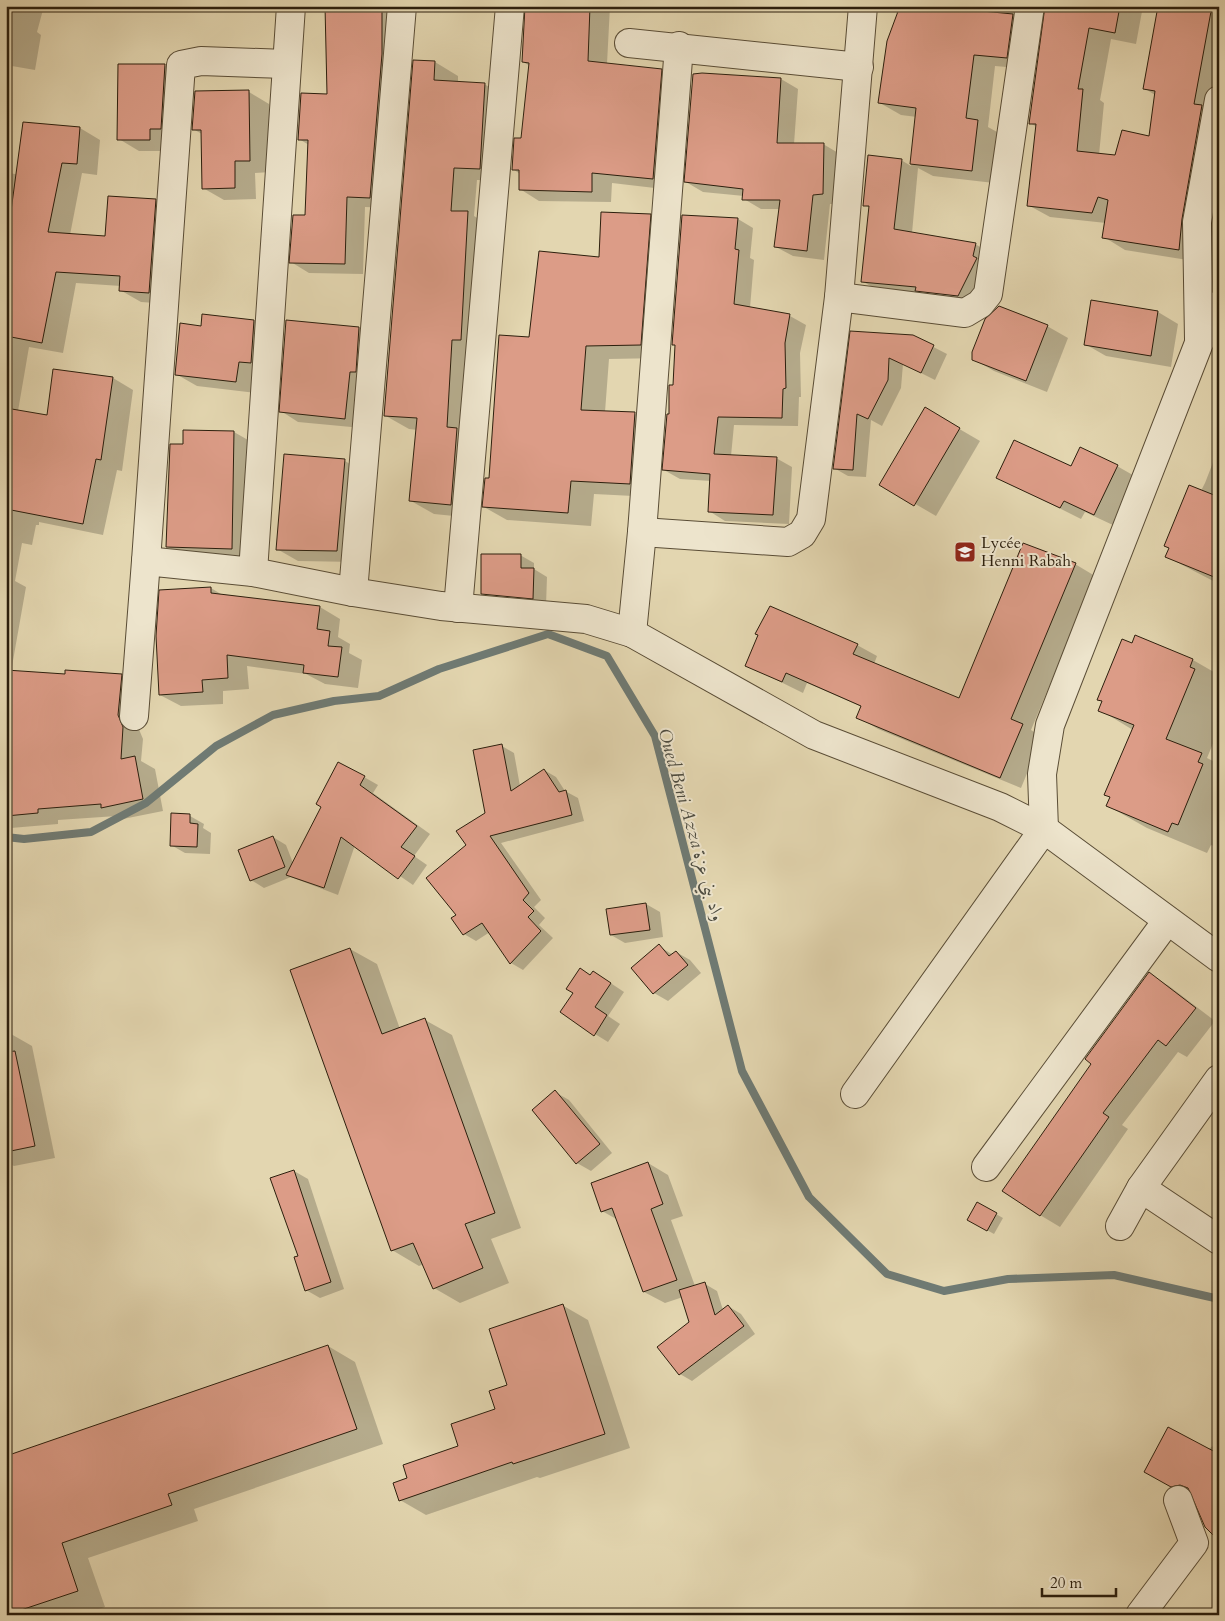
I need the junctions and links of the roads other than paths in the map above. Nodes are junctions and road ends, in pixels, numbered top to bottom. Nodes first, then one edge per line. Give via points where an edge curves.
1 (291, 6) edge
2 (402, 6) edge
3 (510, 6) edge
4 (863, 6) edge
5 (1030, 6) edge
6 (629, 43) dead end
7 (679, 46) junction
8 (286, 64) junction
9 (859, 67) junction
10 (1219, 100) edge
11 (839, 297) junction
12 (1219, 305) edge
13 (1199, 343) junction
14 (642, 532) junction
15 (146, 561) junction
16 (253, 572) junction
17 (353, 592) junction
18 (458, 608) junction
19 (632, 633) junction
20 (134, 716) dead end
21 (1044, 829) junction
22 (1167, 920) junction
23 (1219, 958) edge
24 (1219, 1079) edge
25 (855, 1094) dead end
26 (986, 1167) dead end
27 (1141, 1188) junction
28 (1120, 1226) dead end
29 (1219, 1240) edge
30 (1178, 1500) dead end
31 (1140, 1615) edge

1 - 8 street
2 - 17 street
3 - 18 street
4 - 9 street
5 - 11 street via 988,294 980,304 965,313
6 - 7 street
7 - 9 street
7 - 14 street
8 - 15 street via 201,61 182,65
8 - 16 street
9 - 11 street
10 - 13 street via 1197,222
11 - 14 street via 811,519 802,534 788,542
12 - 13 street
13 - 21 street via 1050,725 1042,774
14 - 19 street
15 - 16 street
15 - 20 street
16 - 17 street
17 - 18 street
18 - 19 street via 586,619
19 - 21 street via 814,736 1000,807
21 - 22 street
21 - 25 street
22 - 23 street
22 - 26 street
24 - 27 street
27 - 28 street
27 - 29 street
30 - 31 street via 1194,1543

